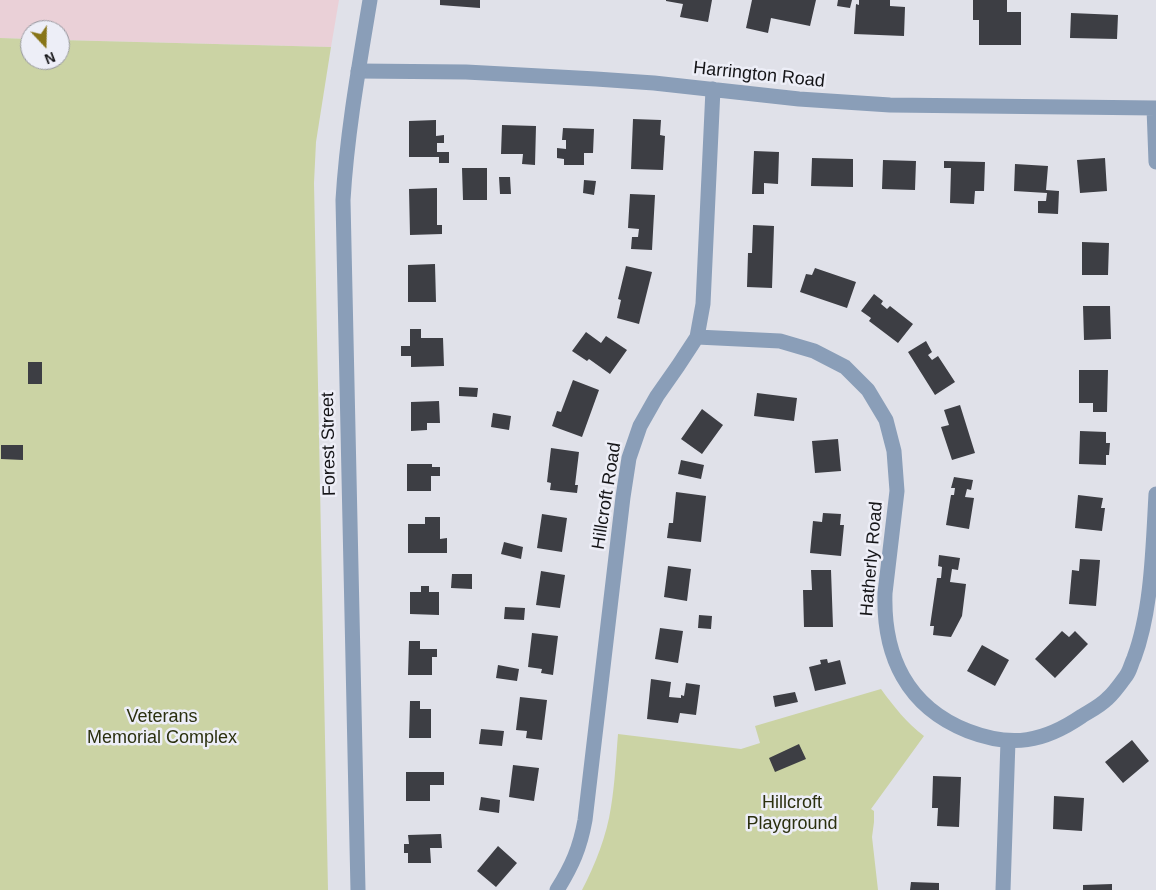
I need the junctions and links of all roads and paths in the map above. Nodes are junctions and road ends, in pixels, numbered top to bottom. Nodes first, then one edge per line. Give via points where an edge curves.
1 (370, 0) edge
2 (358, 71) junction
3 (712, 89) junction
4 (1155, 108) edge
5 (1156, 162) edge
6 (697, 337) junction
7 (1156, 494) edge
8 (1008, 741) junction
9 (358, 890) edge
10 (557, 890) edge
11 (1003, 890) edge

1 - 2 street, Forest Street
2 - 3 street, Harrington Road via 537,75
2 - 9 street, Forest Street via 343,200
3 - 4 street, Harrington Road via 890,106
3 - 6 street, Hillcroft Road via 702,304
4 - 5 street
6 - 8 street, Hatherly Road via 780,341 814,350 845,367 868,390 886,420 894,451 897,491 884,608 892,652 912,690 944,720 993,739
6 - 10 street, Hillcroft Road via 640,426 629,458 588,802 578,851
7 - 8 street, Hatherly Road via 1148,595 1140,643 1127,675 1107,699 1075,721 1040,737
8 - 11 street

